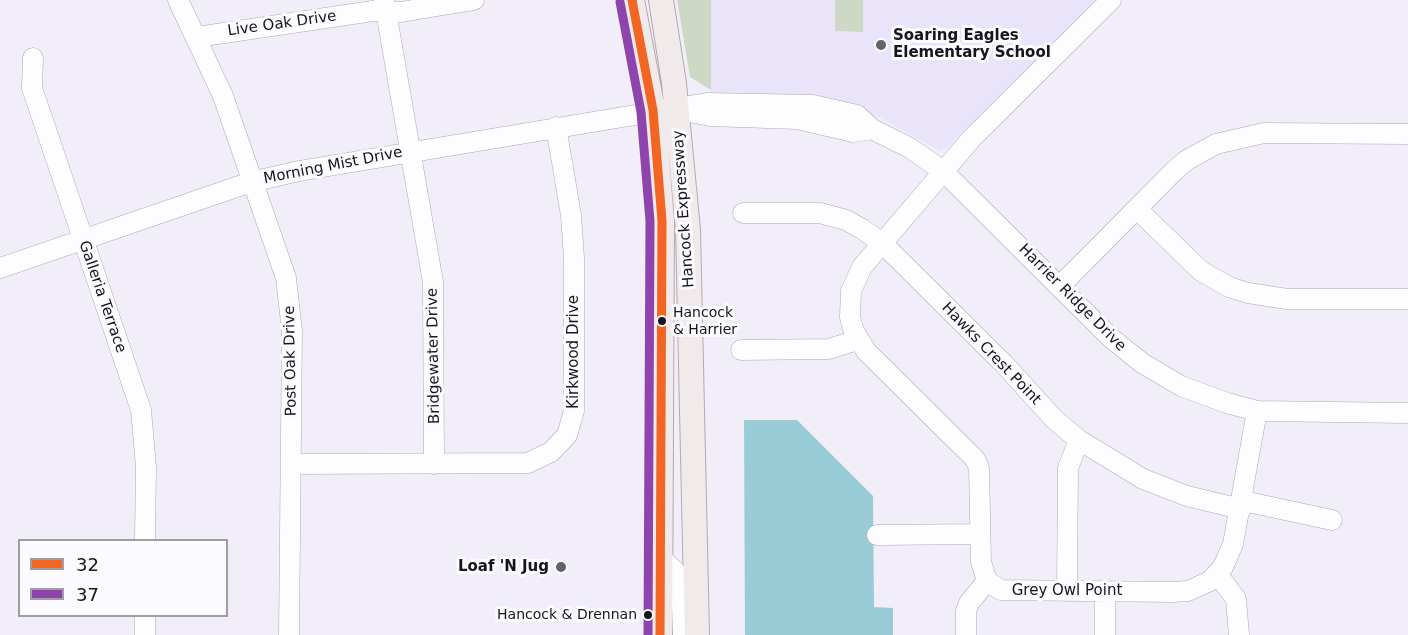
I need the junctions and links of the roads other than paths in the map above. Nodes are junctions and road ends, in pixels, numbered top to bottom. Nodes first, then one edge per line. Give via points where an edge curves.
1 (178, 0) edge
2 (474, 0) edge
3 (632, 0) edge
4 (661, 0) edge
5 (1111, 0) edge
6 (385, 5) edge
7 (197, 37) junction
8 (33, 58) dead end
9 (677, 109) junction
10 (653, 110) junction
11 (556, 127) junction
12 (1408, 134) edge
13 (410, 151) junction
14 (943, 171) junction
15 (252, 182) junction
16 (1137, 209) junction
17 (743, 213) dead end
18 (82, 240) junction
19 (882, 243) junction
20 (0, 268) edge
21 (1060, 286) junction
22 (1408, 299) edge
23 (857, 340) junction
24 (741, 350) dead end
25 (1257, 411) junction
26 (1408, 413) edge
27 (1079, 440) junction
28 (292, 464) junction
29 (434, 464) junction
30 (1242, 505) junction
31 (1332, 520) dead end
32 (980, 534) junction
33 (877, 535) dead end
34 (146, 539) edge
35 (661, 558) junction
36 (1218, 575) junction
37 (987, 581) junction
38 (1067, 591) junction
39 (1105, 591) junction
40 (145, 617) edge
41 (145, 635) edge
42 (290, 635) edge
43 (660, 635) edge
44 (683, 635) edge
45 (697, 635) edge
46 (966, 635) edge
47 (1105, 635) edge
48 (1239, 635) edge

1 - 7 street, Post Oak Drive
2 - 6 street, Live Oak Drive via 400,12
3 - 10 main road, Hancock Expressway
4 - 9 main road, Hancock Expressway
5 - 14 street
6 - 7 street, Live Oak Drive
6 - 13 street, Bridgewater Drive
7 - 15 street, Post Oak Drive via 223,96
8 - 18 street, Galleria Terrace via 32,88
9 - 10 street, Morning Mist Drive
9 - 14 street, Harrier Ridge Drive via 710,116 797,119 853,132 872,129
9 - 45 main road, Hancock Expressway via 688,230
10 - 11 street, Morning Mist Drive
10 - 35 main road, Hancock Expressway via 662,221
11 - 13 street, Morning Mist Drive
11 - 29 street, Kirkwood Drive via 574,258 574,411 564,451 528,463
12 - 16 street via 1279,133 1233,139 1187,160
13 - 15 street, Morning Mist Drive
13 - 29 street, Bridgewater Drive via 433,282
14 - 19 street
14 - 21 street, Harrier Ridge Drive
15 - 18 street, Morning Mist Drive
15 - 28 street, Post Oak Drive via 286,278 291,305
16 - 21 street
16 - 22 street via 1201,271 1229,287 1287,299
17 - 19 street, Hawks Crest Point via 832,215
18 - 20 street, Morning Mist Drive
18 - 34 street, Galleria Terrace via 141,410
19 - 23 street via 862,267 851,291 849,317
19 - 27 street, Hawks Crest Point
21 - 25 street, Harrier Ridge Drive via 1142,363 1181,386
23 - 24 street via 829,349
23 - 32 street via 975,459 979,468
25 - 26 street, Harrier Ridge Drive
25 - 30 street
27 - 30 street, Hawks Crest Point via 1143,479 1187,496
27 - 38 street via 1068,468
28 - 29 street, Kirkwood Drive
28 - 42 street, Post Oak Drive
30 - 31 street, Hawks Crest Point
30 - 36 street via 1230,555
32 - 33 street
32 - 37 street via 981,562
35 - 43 main road, Hancock Expressway
35 - 44 street via 681,577
36 - 39 street, Grey Owl Point via 1188,591
36 - 48 street via 1236,599
37 - 38 street, Grey Owl Point via 1001,590
37 - 46 street via 969,603
38 - 39 street, Grey Owl Point
39 - 47 street
40 - 41 street

